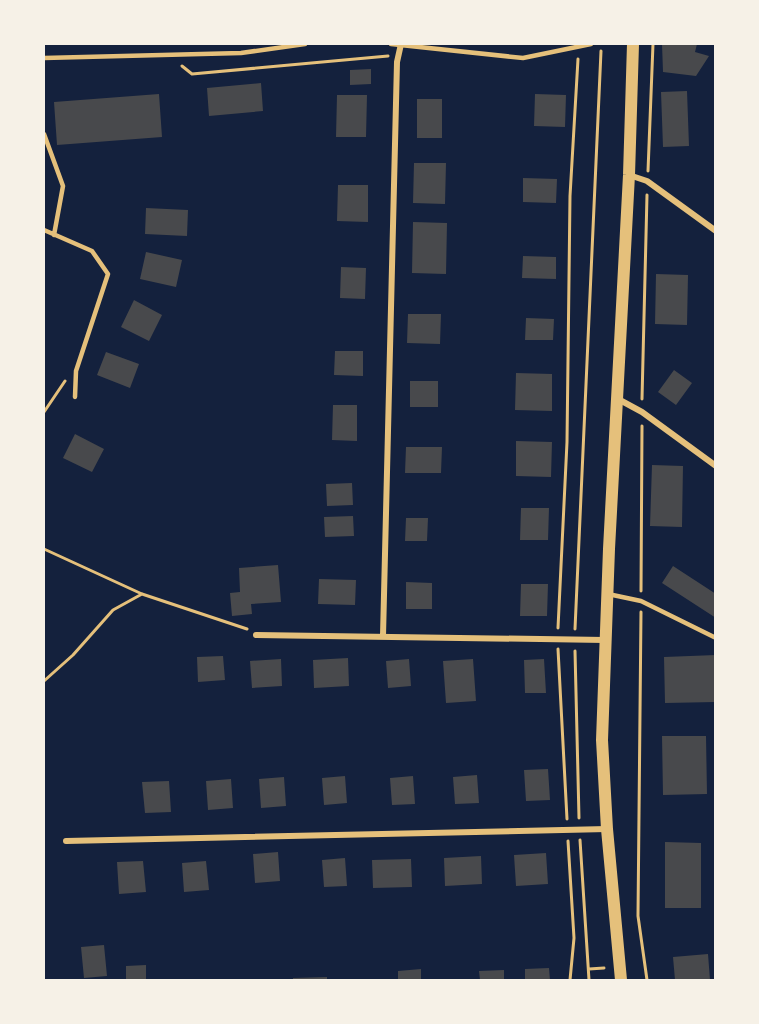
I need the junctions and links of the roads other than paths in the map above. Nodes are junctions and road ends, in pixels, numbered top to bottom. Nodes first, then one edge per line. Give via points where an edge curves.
1 (305, 44) edge
2 (391, 44) edge
3 (401, 44) edge
4 (591, 44) edge
5 (633, 44) edge
6 (44, 58) edge
7 (44, 134) edge
8 (629, 175) junction
9 (44, 230) edge
10 (716, 231) edge
11 (54, 235) junction
12 (75, 397) dead end
13 (618, 399) junction
14 (716, 466) edge
15 (607, 593) junction
16 (256, 635) dead end
17 (383, 636) junction
18 (716, 638) edge
19 (605, 640) junction
20 (607, 829) junction
21 (66, 841) dead end
22 (621, 981) edge

1 - 6 lane via 241,54
2 - 3 lane
3 - 4 lane via 523,58
3 - 17 street
5 - 8 main road
7 - 11 lane via 63,186
8 - 10 street via 647,181
8 - 13 main road
9 - 11 lane
11 - 12 lane via 92,251 108,274 76,371
13 - 14 street
13 - 15 main road
15 - 18 lane via 641,601
15 - 19 main road
16 - 17 street
17 - 19 street
19 - 20 main road via 602,740
20 - 21 street
20 - 22 main road

